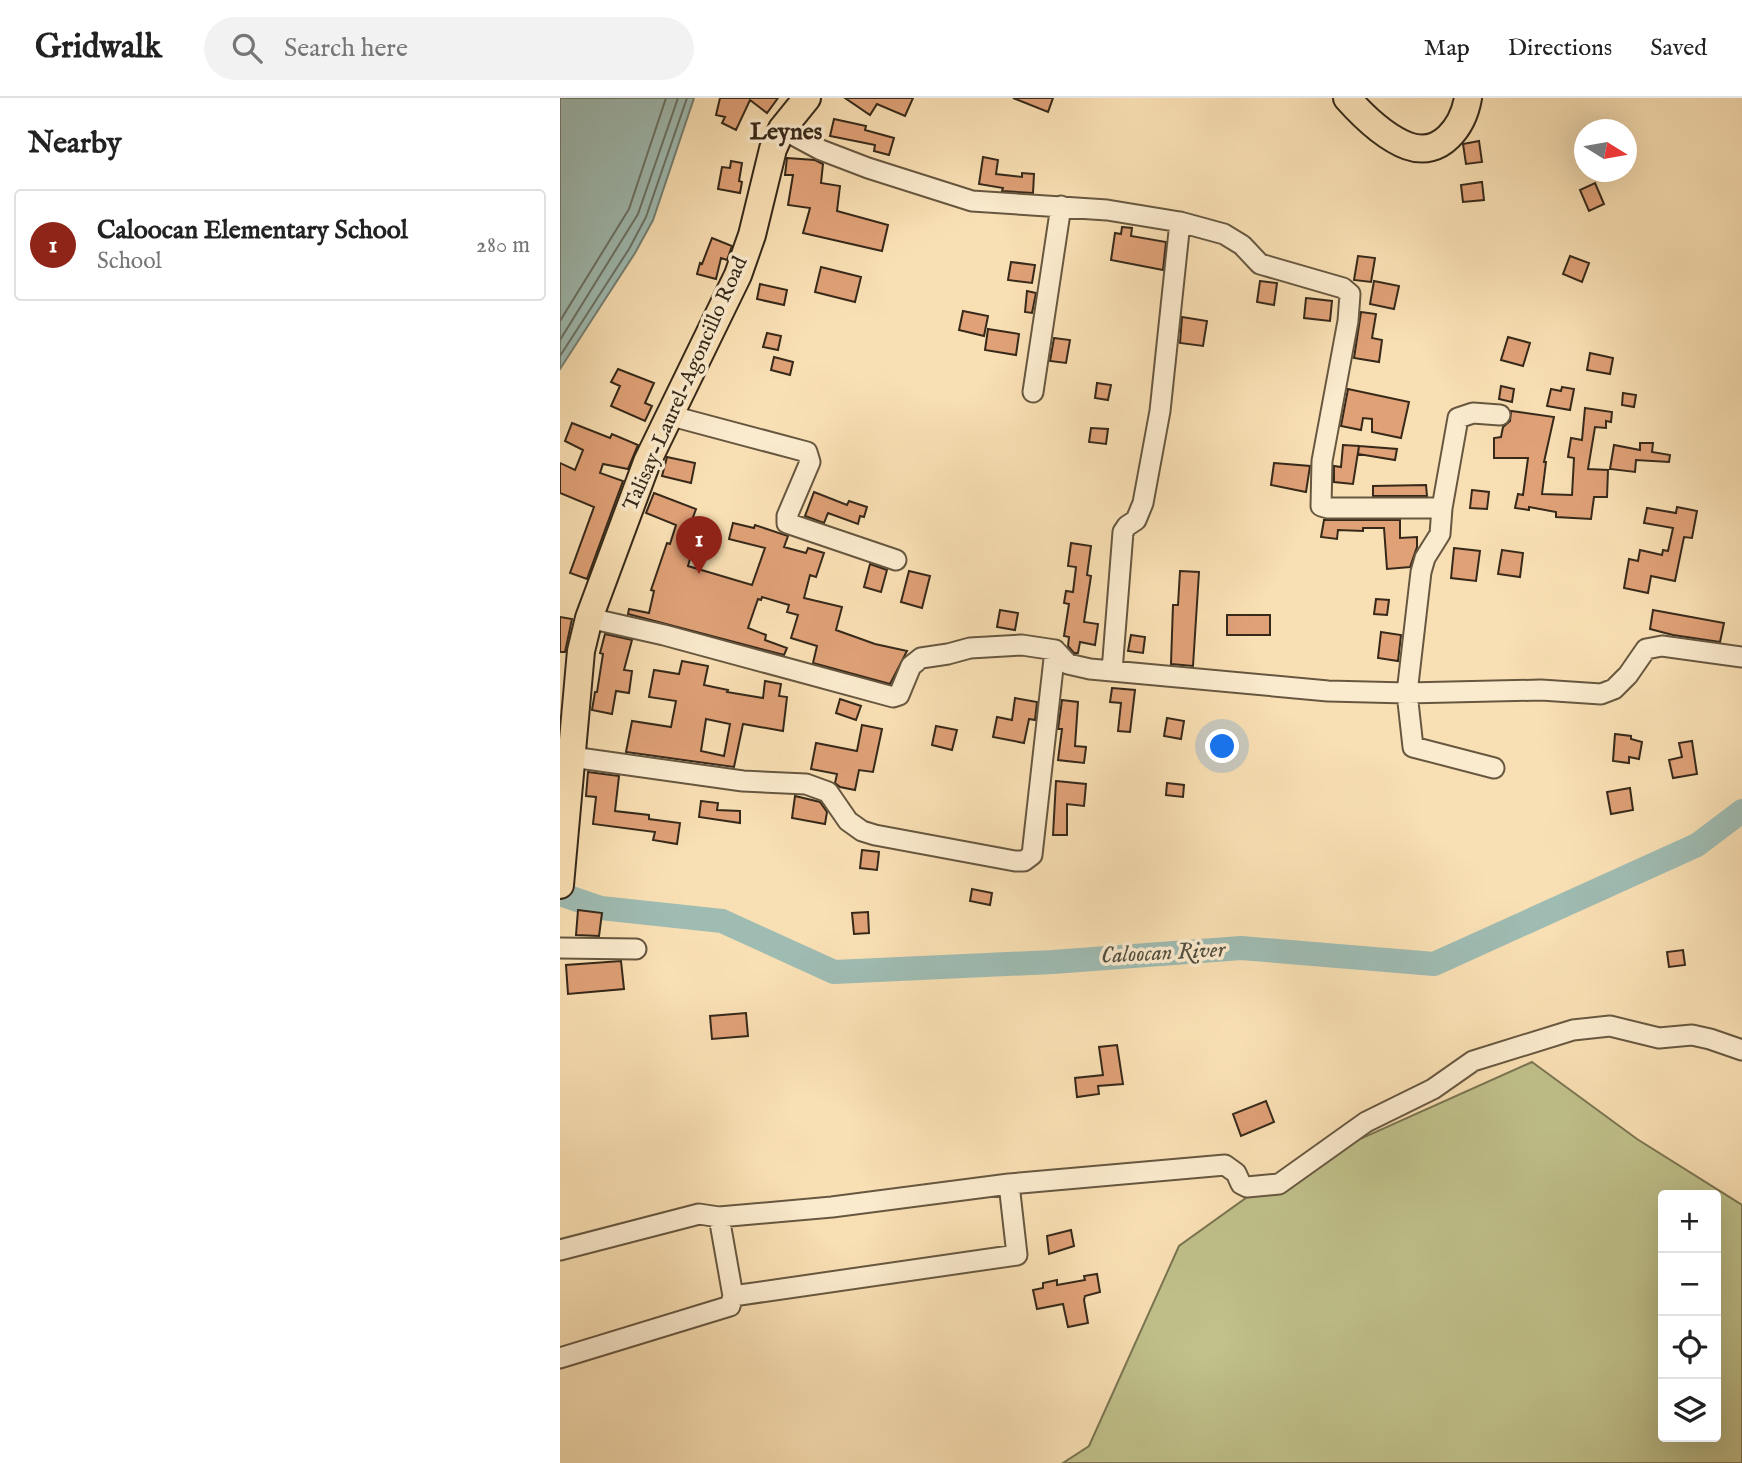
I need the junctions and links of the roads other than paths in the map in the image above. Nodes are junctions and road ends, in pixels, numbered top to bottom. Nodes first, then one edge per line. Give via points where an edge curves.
1 (807, 98) edge
2 (1347, 98) edge
3 (1468, 98) edge
4 (782, 129) junction
5 (1060, 206) junction
6 (1180, 222) junction
7 (1033, 392) dead end
8 (668, 415) junction
9 (1500, 415) dead end
10 (1442, 508) junction
11 (896, 560) dead end
12 (589, 618) junction
13 (1055, 650) junction
14 (1742, 657) edge
15 (1112, 671) junction
16 (1407, 693) junction
17 (572, 757) junction
18 (1494, 768) dead end
19 (561, 875) edge
20 (560, 948) edge
21 (636, 948) dead end
22 (1742, 1050) edge
23 (1009, 1184) junction
24 (719, 1217) junction
25 (560, 1250) edge
26 (733, 1297) junction
27 (560, 1358) edge

1 - 4 main road, Talisay-Laurel-Agoncillo Road
2 - 3 main road via 1398,141 1426,149 1453,134
4 - 5 street via 868,168 972,201
4 - 8 main road, Talisay-Laurel-Agoncillo Road via 738,275
5 - 6 street
5 - 7 street
6 - 10 street via 1224,233 1260,264 1350,294 1322,461 1321,506
6 - 15 street via 1160,411 1143,503 1136,520 1123,532
8 - 11 street via 807,452 810,463 787,523
8 - 12 main road, Talisay-Laurel-Agoncillo Road
9 - 10 street via 1473,413 1458,418
10 - 16 street via 1440,534 1421,572
12 - 13 street via 893,697 899,695 911,666 921,658 982,646
12 - 17 main road, Talisay-Laurel-Agoncillo Road via 581,652
13 - 15 street via 1068,664
13 - 17 street via 1032,855 1024,860 862,831 848,821 828,792 806,784 743,781
14 - 16 street via 1662,646 1646,649 1621,682 1601,694 1541,690
15 - 16 street via 1328,691
16 - 18 street via 1413,747
17 - 19 main road, Talisay-Laurel-Agoncillo Road
20 - 21 street
22 - 23 street via 1692,1035 1659,1038 1610,1026 1573,1030 1473,1061 1433,1089 1366,1122 1279,1184 1247,1187 1225,1165
23 - 24 street
23 - 26 street via 1017,1255
24 - 25 street via 699,1214
24 - 26 street
26 - 27 street via 730,1306

